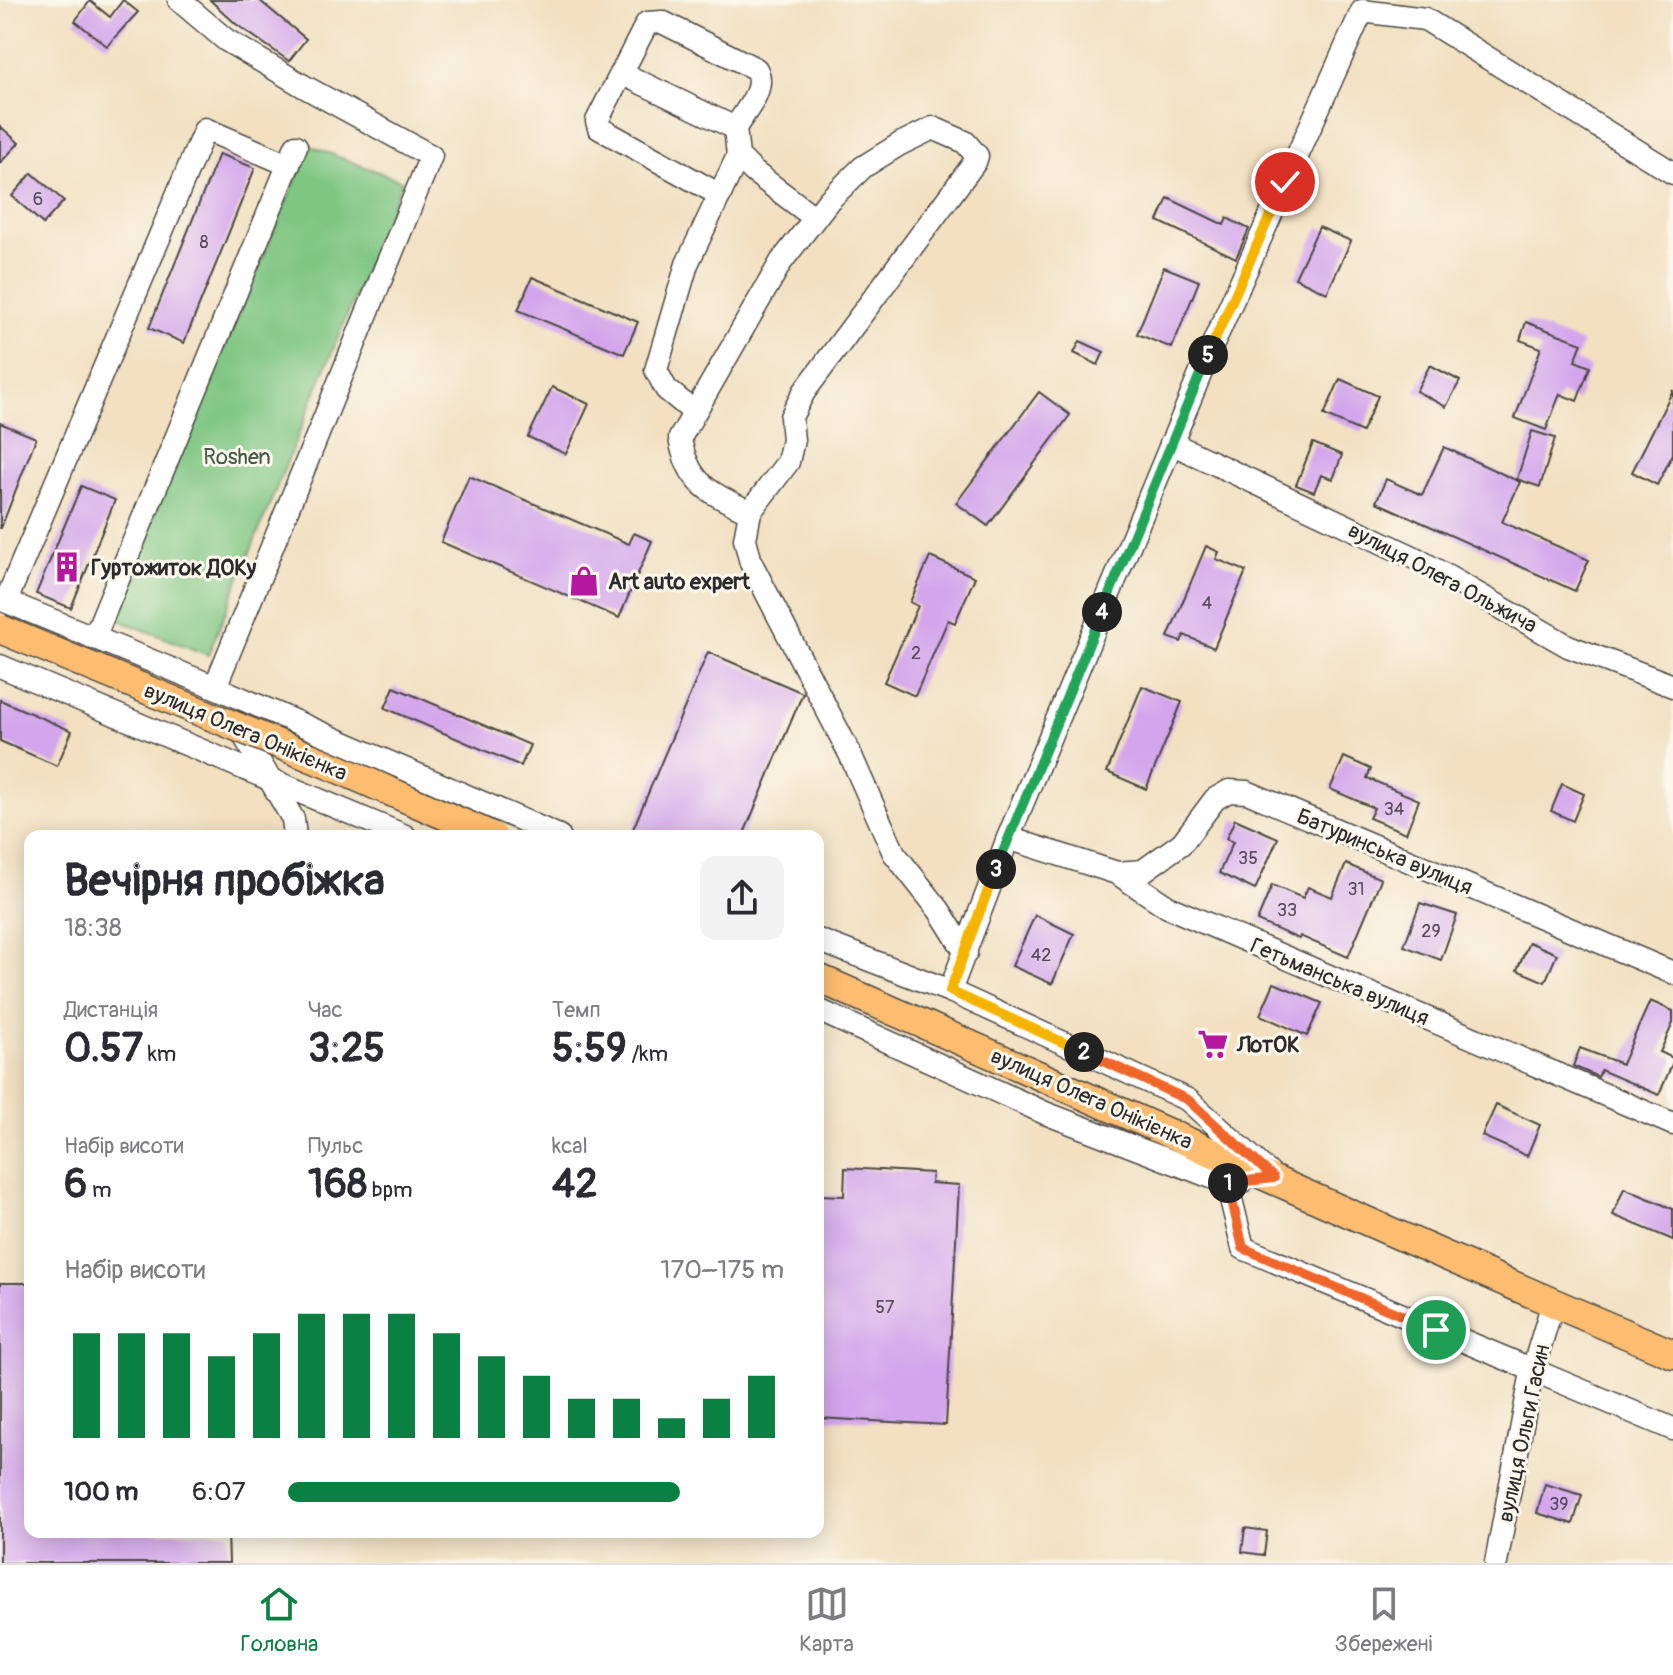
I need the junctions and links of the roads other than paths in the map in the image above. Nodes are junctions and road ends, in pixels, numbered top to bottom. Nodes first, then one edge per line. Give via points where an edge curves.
1 (179, 0) edge
2 (623, 74) junction
3 (735, 128) junction
4 (738, 156) junction
5 (1673, 173) edge
6 (720, 195) junction
7 (815, 218) junction
8 (694, 412) junction
9 (1171, 443) junction
10 (750, 512) junction
11 (3, 600) edge
12 (0, 629) edge
13 (94, 638) junction
14 (0, 666) edge
15 (1673, 686) edge
16 (215, 687) junction
17 (270, 779) junction
18 (294, 830) edge
19 (391, 830) edge
20 (478, 830) edge
21 (545, 830) edge
22 (1008, 838) junction
23 (1117, 873) junction
24 (824, 942) edge
25 (966, 953) junction
26 (1673, 973) edge
27 (824, 981) edge
28 (950, 991) junction
29 (824, 1013) edge
30 (1673, 1124) edge
31 (1274, 1178) junction
32 (1227, 1183) junction
33 (1553, 1303) junction
34 (1673, 1354) edge
35 (1532, 1372) junction
36 (1673, 1429) edge
37 (1496, 1563) edge

1 - 16 street via 226,40 431,156
2 - 3 street
2 - 3 street via 647,23 662,22 756,69 758,90
2 - 6 street via 597,121 599,128
3 - 4 street
4 - 6 street
4 - 7 street
5 - 9 street via 1425,19 1362,11
6 - 8 street via 687,264 656,370 666,389
7 - 8 street via 781,262
7 - 10 street via 863,167 933,128 965,142 977,156 804,392 791,417 788,462
8 - 10 street via 680,438 684,460 707,491
9 - 15 street, вулиця Олега Ольжича via 1415,558 1568,646
9 - 22 street
10 - 25 street via 745,539 751,563 850,754 894,853
11 - 13 street
11 - 13 street via 205,129 293,156
12 - 20 main road, вулиця Олега Онікієнка, bridge
13 - 16 street
14 - 17 street
16 - 17 street
16 - 21 street
17 - 18 street
17 - 19 street
22 - 23 street, Гетьманська вулиця
22 - 25 street
23 - 26 street, Батуринська вулиця via 1143,871 1182,843 1215,799 1229,791 1247,792
23 - 30 street, Гетьманська вулиця via 1168,907
24 - 28 street
25 - 28 street
27 - 31 main road, вулиця Олега Онікієнка
28 - 31 street via 1188,1100
29 - 32 street via 1045,1113
31 - 32 street
31 - 33 main road, вулиця Олега Онікієнка
32 - 35 street via 1243,1248
33 - 34 main road, вулиця Олега Онікієнка
33 - 35 street, вулиця Ольги Гасин
35 - 36 street
35 - 37 street, вулиця Ольги Гасин

